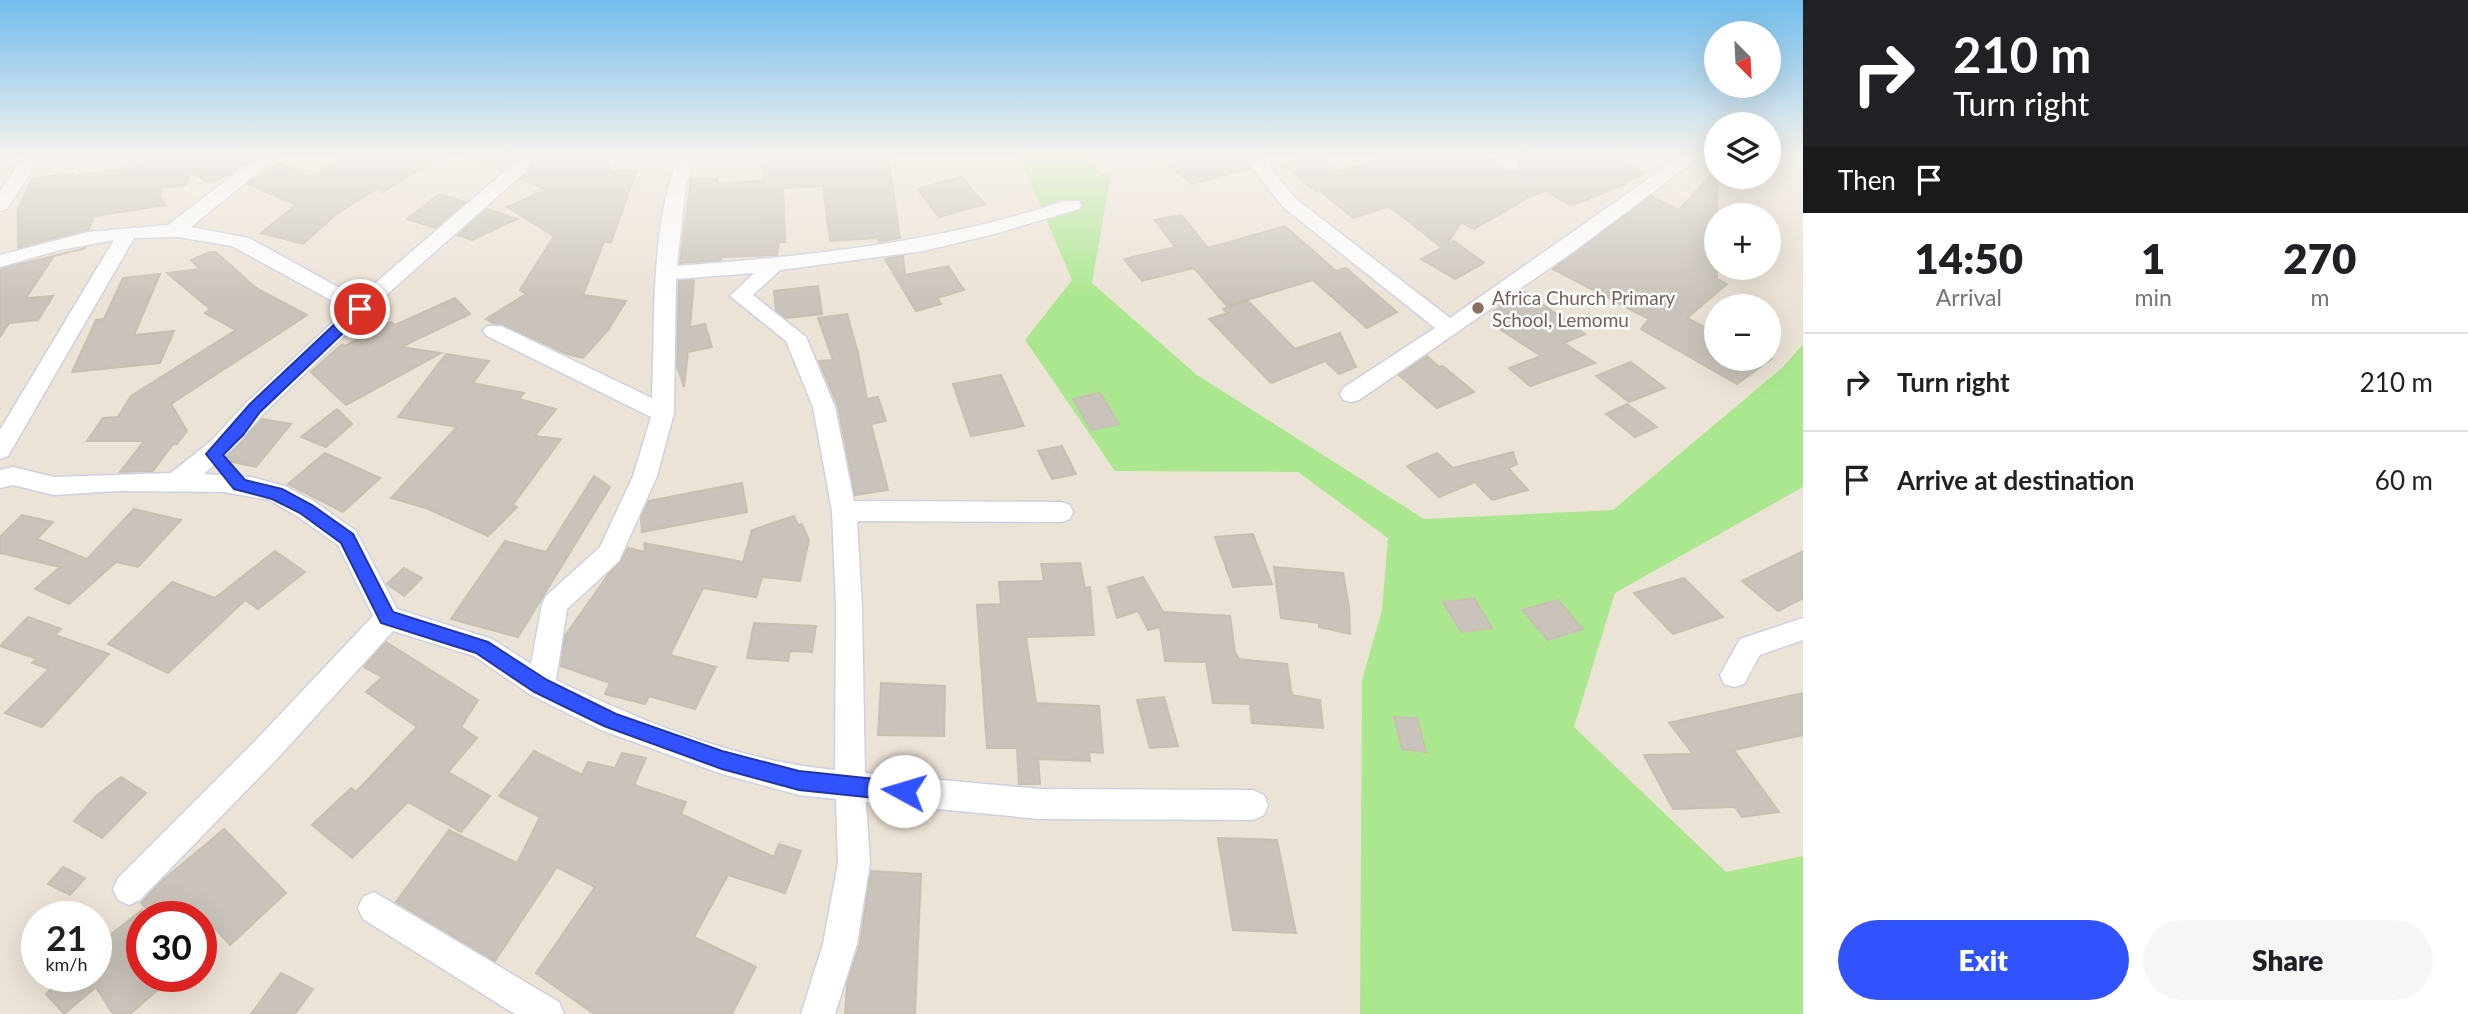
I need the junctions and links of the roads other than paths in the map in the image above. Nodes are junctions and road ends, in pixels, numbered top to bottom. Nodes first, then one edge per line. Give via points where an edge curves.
1 (208, 203) edge
2 (479, 203) edge
3 (675, 203) edge
4 (1287, 203) edge
5 (1629, 203) edge
6 (1072, 205) dead end
7 (173, 231) junction
8 (127, 234) junction
9 (0, 261) edge
10 (775, 264) junction
11 (666, 273) junction
12 (360, 309) junction
13 (1450, 330) junction
14 (494, 331) dead end
15 (1351, 394) dead end
16 (663, 413) junction
17 (0, 450) edge
18 (214, 454) junction
19 (0, 479) edge
20 (178, 481) junction
21 (240, 485) junction
22 (844, 511) junction
23 (1061, 512) dead end
24 (387, 618) junction
25 (1803, 629) edge
26 (1734, 675) dead end
27 (541, 686) junction
28 (850, 786) junction
29 (1253, 805) dead end
30 (129, 888) dead end
31 (374, 908) dead end
32 (547, 1014) edge
33 (818, 1014) edge

1 - 7 street
2 - 12 street
3 - 11 street
4 - 13 street
5 - 13 street
6 - 10 street via 1009,226 900,250
7 - 8 street
7 - 12 street via 239,241
8 - 9 street via 96,236
8 - 17 street
10 - 11 street
10 - 22 street via 740,296 795,337 824,407
11 - 16 street
12 - 18 street via 255,408
13 - 15 street
14 - 16 street
16 - 27 street via 645,476 610,554 555,604
18 - 20 street
18 - 21 street
19 - 20 street via 13,477 54,486
20 - 21 street
21 - 24 street via 276,494 347,538
22 - 23 street
22 - 28 street
24 - 27 street via 482,647
24 - 30 street via 266,750
25 - 26 street via 1750,646
27 - 28 street via 611,720 722,760 799,781
28 - 29 street via 1040,804
28 - 33 street via 854,863 840,944
31 - 32 street

